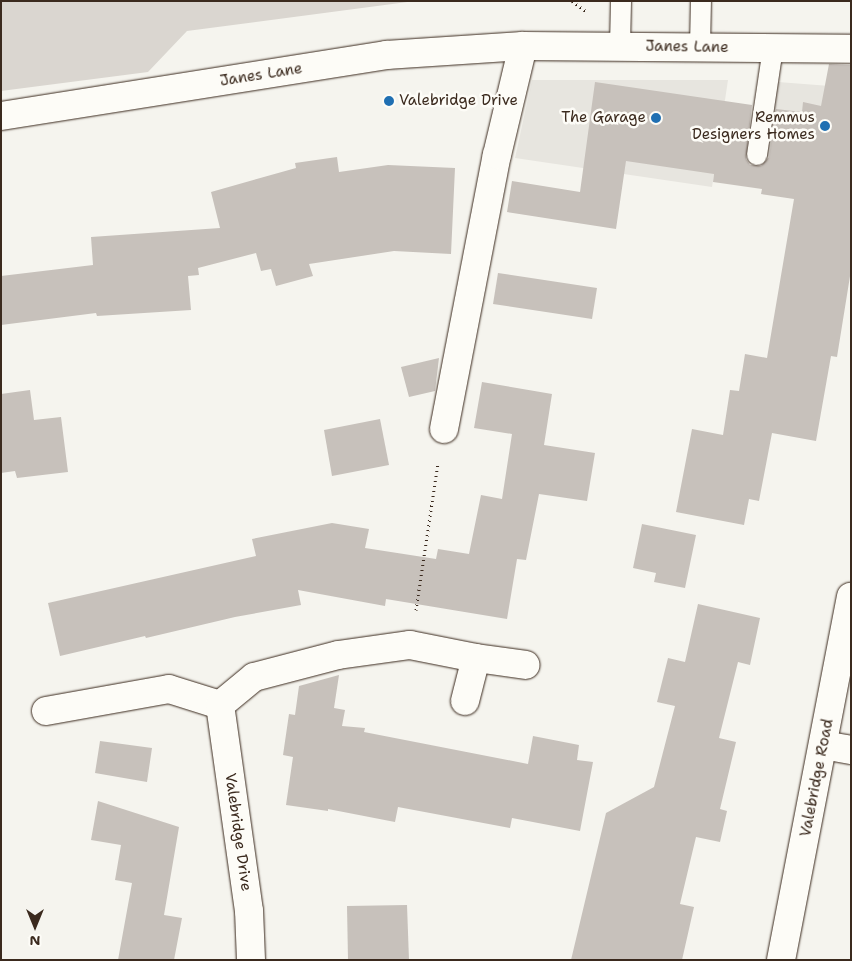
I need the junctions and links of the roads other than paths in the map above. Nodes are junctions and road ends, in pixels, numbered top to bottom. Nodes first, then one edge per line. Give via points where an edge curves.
1 (621, 1) edge
2 (701, 1) edge
3 (523, 46) junction
4 (620, 46) junction
5 (700, 47) junction
6 (773, 48) junction
7 (851, 49) edge
8 (1, 116) edge
9 (757, 154) dead end
10 (444, 429) road end
11 (851, 597) edge
12 (476, 658) junction
13 (526, 665) dead end
14 (465, 701) dead end
15 (220, 705) junction
16 (46, 711) dead end
17 (823, 745) junction
18 (851, 750) edge
19 (251, 960) edge
20 (782, 960) edge

1 - 4 lane
2 - 5 lane
3 - 4 street, Janes Lane
3 - 8 street, Janes Lane via 386,55
3 - 10 street via 497,155
4 - 5 street, Janes Lane
5 - 6 street, Janes Lane
6 - 7 street, Janes Lane
6 - 9 lane
11 - 17 street, Valebridge Road
12 - 13 street
12 - 14 street
12 - 15 street via 410,645 338,655 254,677
15 - 16 street via 169,689
15 - 19 street, Valebridge Drive via 249,911
17 - 18 street
17 - 20 street, Valebridge Road

